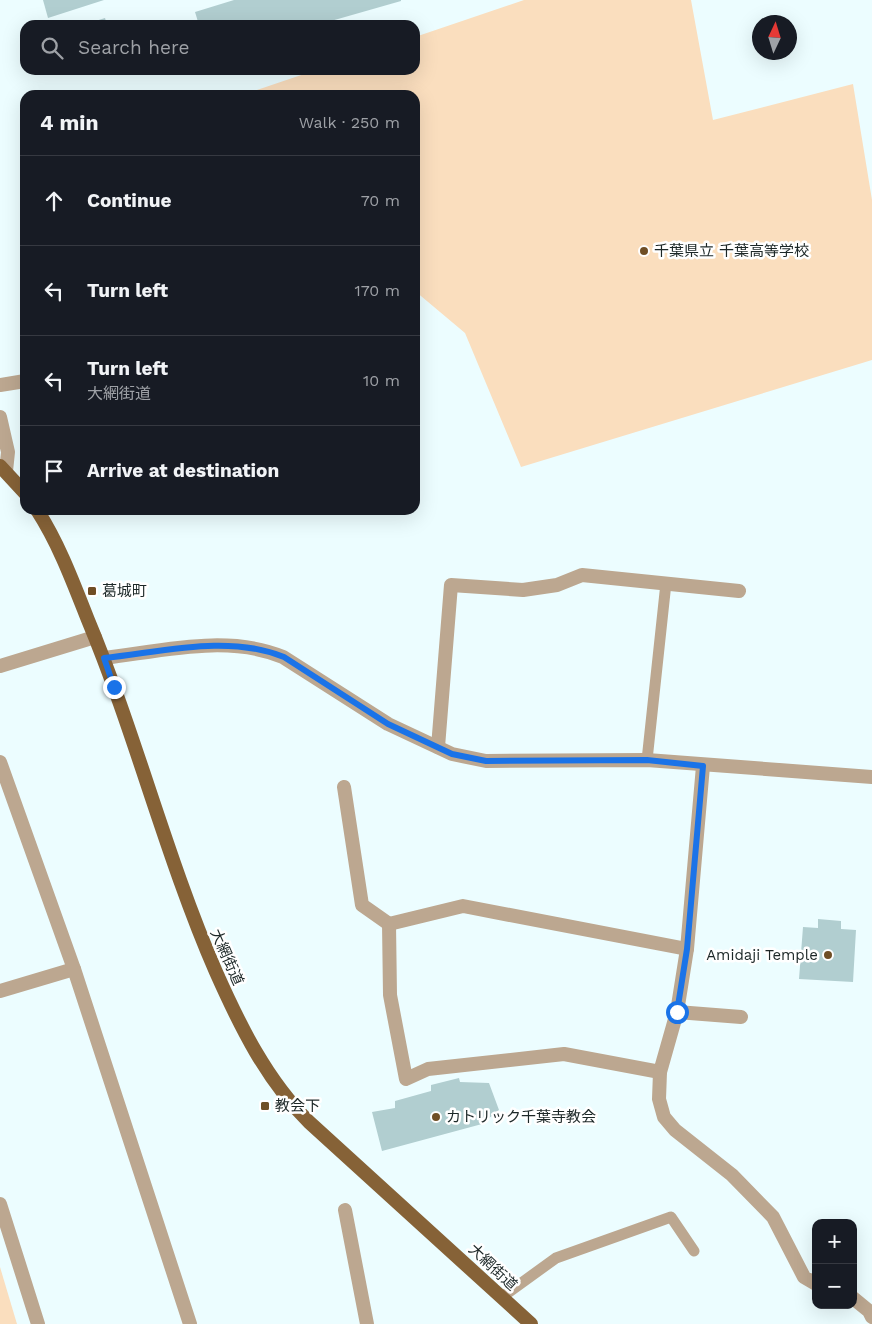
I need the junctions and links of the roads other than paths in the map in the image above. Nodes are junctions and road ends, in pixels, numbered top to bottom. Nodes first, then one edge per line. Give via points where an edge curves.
1 (20, 382) edge
2 (0, 385) edge
3 (0, 417) edge
4 (3, 468) edge
5 (20, 487) edge
6 (40, 515) edge
7 (666, 583) junction
8 (739, 591) dead end
9 (95, 637) junction
10 (104, 658) junction
11 (0, 666) edge
12 (438, 747) junction
13 (647, 760) junction
14 (0, 762) edge
15 (703, 766) junction
16 (872, 777) edge
17 (344, 787) dead end
18 (389, 924) junction
19 (687, 949) junction
20 (74, 969) junction
21 (0, 991) edge
22 (677, 1012) junction
23 (742, 1017) dead end
24 (660, 1072) junction
25 (0, 1204) edge
26 (345, 1210) dead end
27 (694, 1251) dead end
28 (812, 1282) edge
29 (502, 1297) junction
30 (857, 1301) edge
31 (872, 1317) edge
32 (38, 1324) edge
33 (190, 1324) edge
34 (367, 1324) edge
35 (531, 1324) edge

1 - 2 street
3 - 4 street via 8,452
4 - 5 main road
6 - 9 main road, 大網街道 via 61,554
7 - 8 street
7 - 12 street via 582,575 557,585 523,590 450,585
7 - 13 lane
9 - 10 main road, 大網街道
9 - 11 street
10 - 12 street via 217,645 267,650 284,657 388,724
10 - 29 main road, 大網街道 via 191,914 228,998 275,1084 309,1122
12 - 13 street via 452,754 486,761
13 - 15 street
14 - 20 street
15 - 16 street
15 - 19 street
17 - 18 street via 362,905
18 - 19 street via 463,906
18 - 24 street via 390,996 406,1079 428,1070 564,1054
19 - 22 street
20 - 21 street
20 - 33 street
22 - 23 street
22 - 24 street
24 - 28 street via 659,1099 664,1117 675,1130 732,1175 773,1217 804,1277
25 - 32 street
26 - 34 street
27 - 29 lane via 671,1217 556,1258
29 - 35 main road, 大網街道
30 - 31 street

